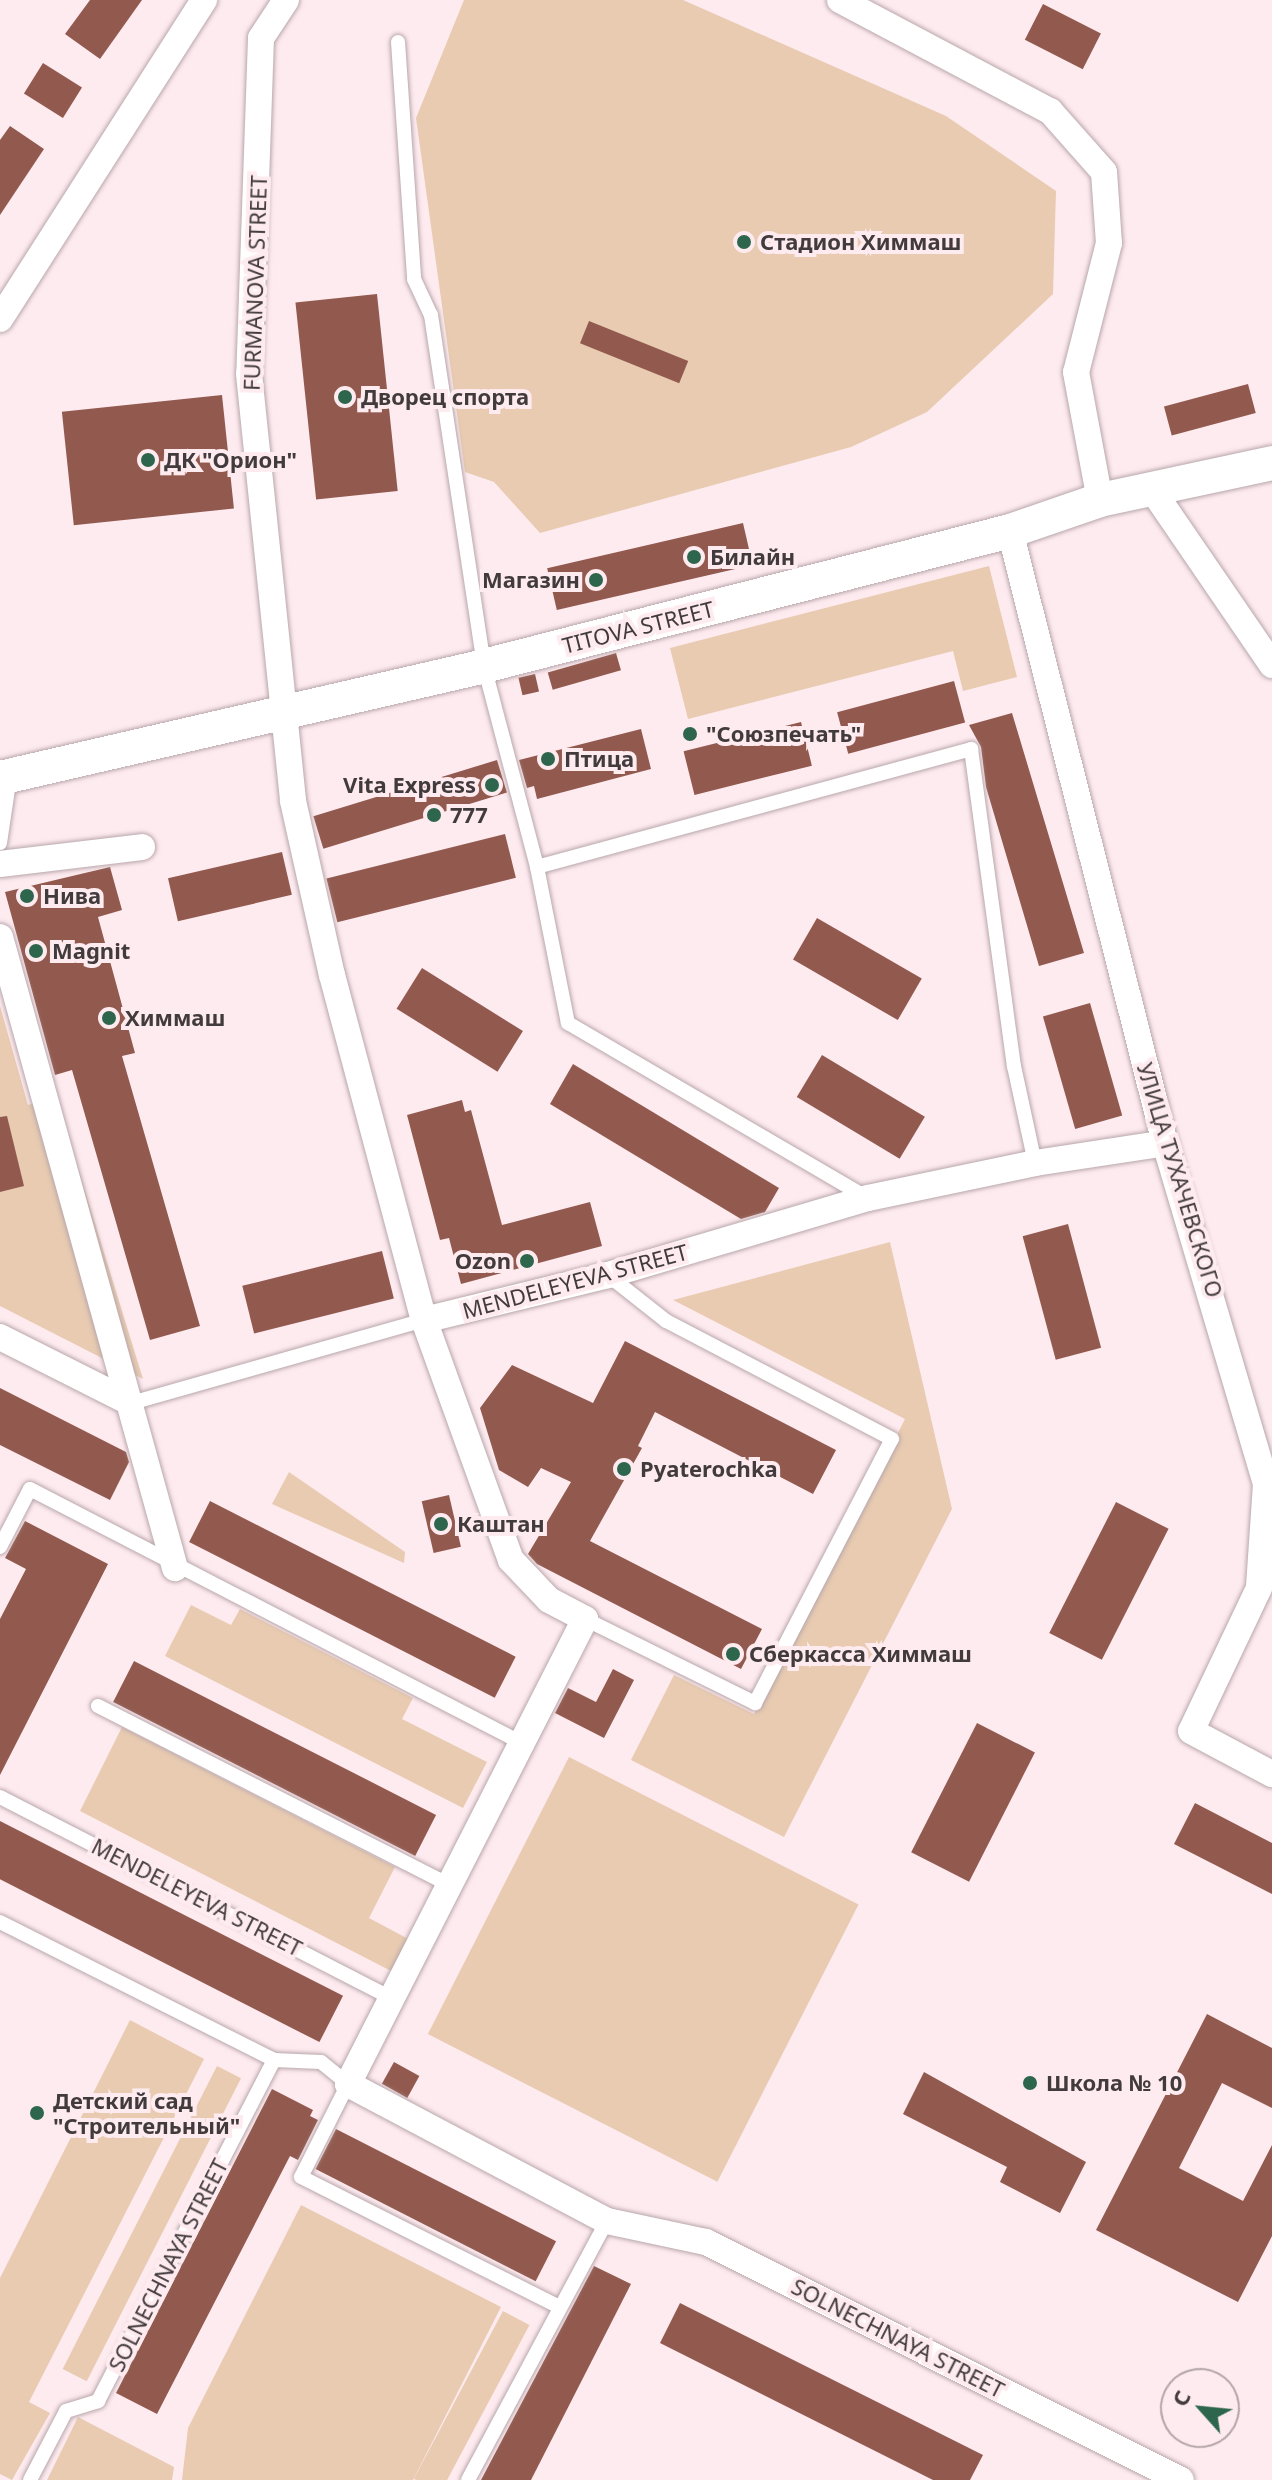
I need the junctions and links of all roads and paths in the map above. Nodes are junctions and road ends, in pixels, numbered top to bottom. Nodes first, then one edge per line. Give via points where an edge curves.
1 (204, 0) edge
2 (286, 0) edge
3 (840, 0) edge
4 (398, 42) dead end
5 (0, 319) edge
6 (1272, 463) edge
7 (1153, 491) junction
8 (1100, 500) junction
9 (1010, 531) junction
10 (1272, 665) edge
11 (484, 666) junction
12 (284, 715) junction
13 (5, 777) edge
14 (0, 843) edge
15 (142, 847) dead end
16 (0, 864) edge
17 (537, 867) junction
18 (0, 937) edge
19 (1165, 1143) junction
20 (1035, 1163) junction
21 (868, 1198) junction
22 (608, 1275) junction
23 (424, 1320) junction
24 (0, 1337) edge
25 (131, 1403) junction
26 (0, 1547) edge
27 (175, 1568) junction
28 (1265, 1591) edge
29 (585, 1619) junction
30 (98, 1706) dead end
31 (522, 1743) junction
32 (1272, 1774) edge
33 (0, 1797) edge
34 (450, 1885) junction
35 (0, 1922) edge
36 (393, 1999) junction
37 (274, 2060) junction
38 (348, 2084) junction
39 (607, 2221) junction
40 (559, 2307) junction
41 (30, 2480) edge
42 (468, 2480) edge
43 (1181, 2480) edge

1 - 5 street
2 - 12 street, FURMANOVA STREET via 261,38 249,374
3 - 8 street via 1050,111 1104,172 1109,243 1076,372
4 - 11 lane via 414,279 431,315
6 - 7 street, TITOVA STREET
7 - 8 street, TITOVA STREET
7 - 10 street
8 - 9 street, TITOVA STREET
9 - 11 street, TITOVA STREET
9 - 19 street, УЛИЦА ТУХАЧЕВСКОГО
11 - 12 street, TITOVA STREET
11 - 17 lane
12 - 13 street, TITOVA STREET
12 - 23 street, FURMANOVA STREET via 293,801 332,975
13 - 14 lane
15 - 16 street
17 - 20 lane via 971,749 1014,1066
17 - 21 lane via 568,1023
18 - 25 street
19 - 20 street, MENDELEYEVA STREET
19 - 28 street, УЛИЦА ТУХАЧЕВСКОГО via 1266,1484
20 - 21 street, MENDELEYEVA STREET
21 - 22 street, MENDELEYEVA STREET
22 - 23 street, MENDELEYEVA STREET
22 - 29 lane via 666,1321 892,1439 755,1703
23 - 25 lane, MENDELEYEVA STREET
23 - 29 street, FURMANOVA STREET via 511,1560 549,1600
24 - 25 street
25 - 27 street
26 - 27 lane via 30,1489
27 - 31 lane
28 - 32 street, УЛИЦА ТУХАЧЕВСКОГО via 1191,1731
29 - 31 street
30 - 34 lane
31 - 34 street
33 - 36 lane, MENDELEYEVA STREET
34 - 36 street
35 - 37 lane
36 - 38 street
37 - 38 lane, SOLNECHNAYA STREET via 321,2062
37 - 41 lane, SOLNECHNAYA STREET via 98,2401 66,2411
38 - 39 street, SOLNECHNAYA STREET
38 - 40 lane via 301,2177
39 - 40 lane
39 - 43 street, SOLNECHNAYA STREET via 706,2242
40 - 42 lane

